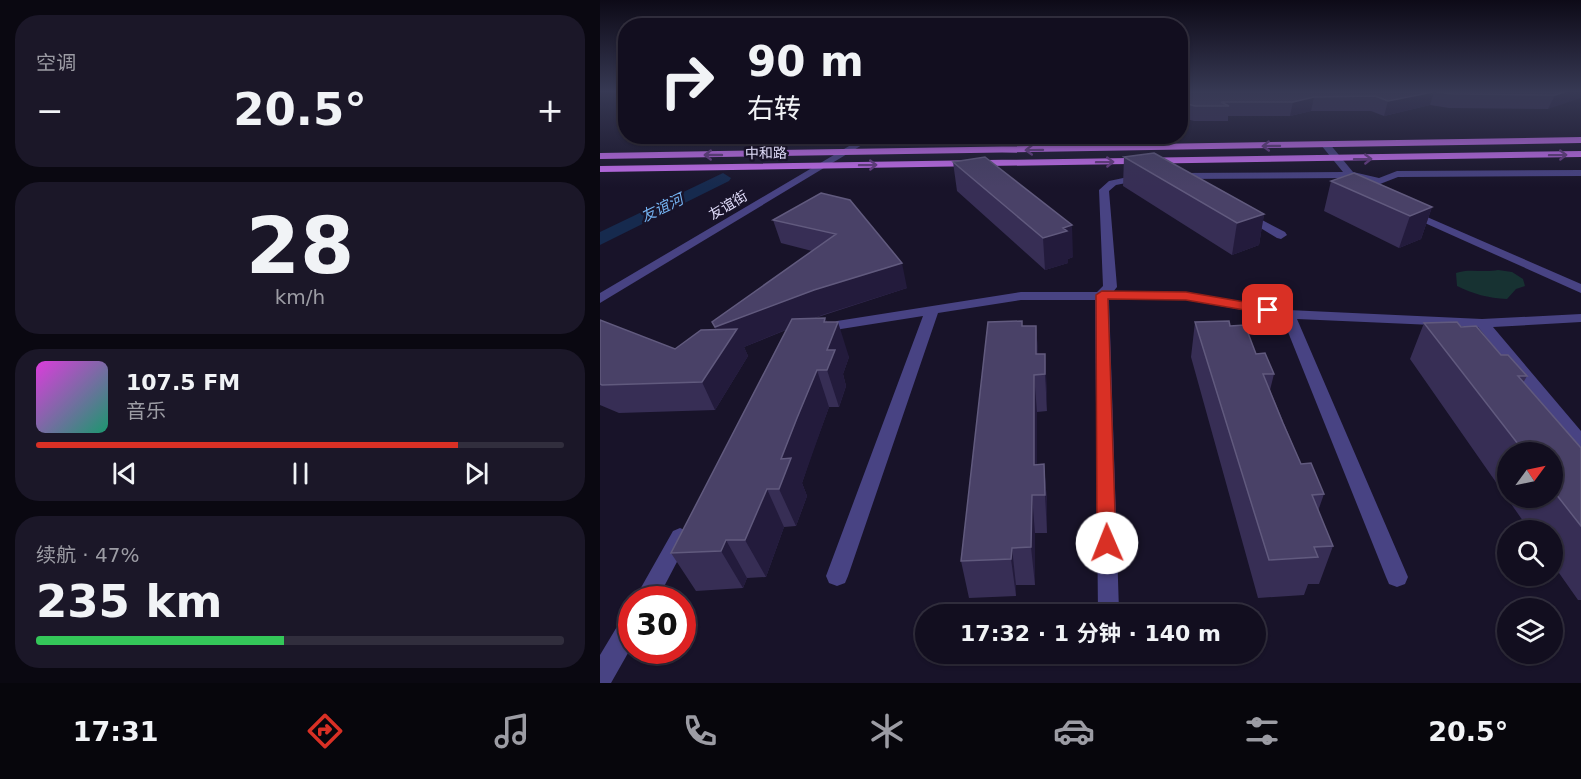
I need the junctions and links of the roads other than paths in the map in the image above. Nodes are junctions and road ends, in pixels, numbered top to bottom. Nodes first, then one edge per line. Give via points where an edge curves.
1 (1581, 140) edge
2 (860, 144) edge
3 (1326, 145) junction
4 (843, 154) junction
5 (1581, 154) edge
6 (600, 156) edge
7 (1338, 159) junction
8 (822, 166) junction
9 (600, 169) edge
10 (1581, 172) edge
11 (1169, 176) junction
12 (1358, 184) junction
13 (1200, 188) edge
14 (1380, 193) edge
15 (1230, 206) edge
16 (1281, 235) dead end
17 (1581, 279) edge
18 (1581, 289) edge
19 (1102, 295) junction
20 (600, 299) edge
21 (932, 310) junction
22 (1288, 314) junction
23 (1581, 318) edge
24 (1482, 323) junction
25 (807, 339) edge
26 (1581, 443) edge
27 (690, 520) edge
28 (837, 576) dead end
29 (1397, 577) dead end
30 (653, 586) edge
31 (1108, 604) edge
32 (618, 647) edge
33 (600, 678) edge

1 - 3 main road, 中和路
2 - 4 street, 友谊街
3 -> 4 main road, 中和路
3 - 7 street
4 -> 6 main road, 中和路
4 - 8 street, 友谊街
7 -> 5 main road, 中和路
8 -> 7 main road, 中和路
7 - 12 street
8 - 9 main road, 中和路
8 - 20 street, 友谊街
10 - 12 street via 1397,174
11 - 12 street
11 - 13 street
11 - 19 street via 1128,178 1104,190 1110,287
12 - 14 street
15 - 16 street
17 - 18 street via 1398,204
19 - 21 street via 1021,296
19 - 22 street via 1186,296
19 - 31 street
21 - 25 street via 837,325
21 - 28 street
22 - 24 street
22 - 29 street
23 - 24 street
24 - 26 street
27 - 30 street
32 - 33 street

